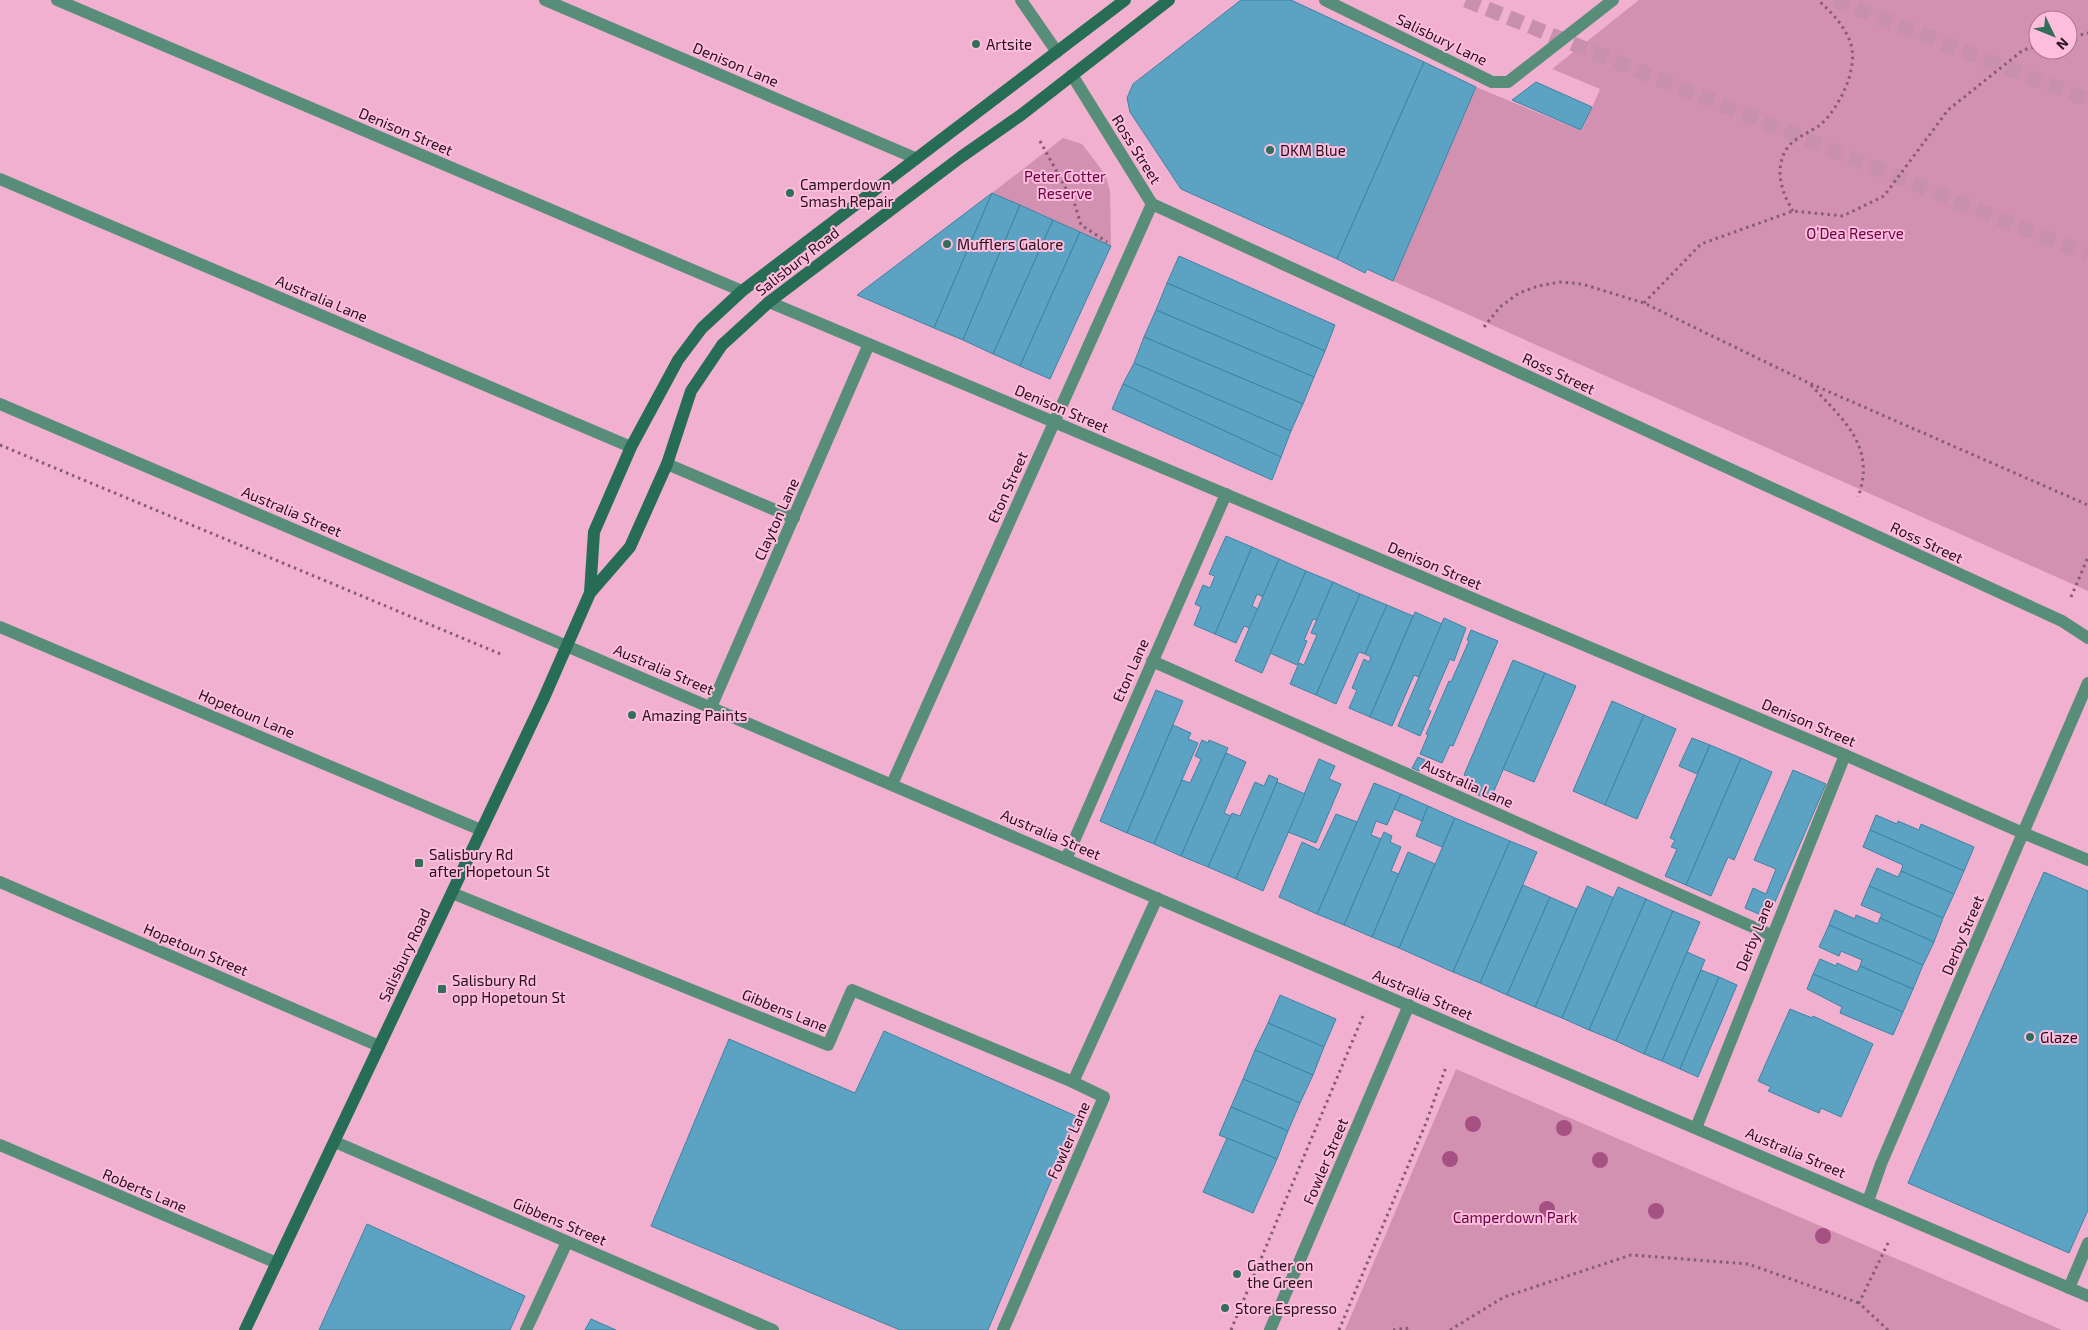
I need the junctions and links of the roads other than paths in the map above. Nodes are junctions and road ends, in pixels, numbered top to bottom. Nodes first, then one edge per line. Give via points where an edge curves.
1 (57, 0) edge
2 (545, 0) edge
3 (1022, 0) edge
4 (1125, 0) edge
5 (1169, 0) edge
6 (1325, 0) edge
7 (1613, 0) edge
8 (1057, 52) junction
9 (1072, 75) junction
10 (915, 158) junction
11 (0, 179) edge
12 (1152, 204) junction
13 (742, 291) junction
14 (769, 302) junction
15 (869, 344) junction
16 (0, 404) edge
17 (1054, 422) junction
18 (631, 447) junction
19 (667, 464) junction
20 (1226, 494) junction
21 (794, 518) junction
22 (590, 593) junction
23 (0, 627) edge
24 (2088, 638) edge
25 (567, 646) junction
26 (1152, 661) junction
27 (2088, 683) edge
28 (711, 707) junction
29 (1844, 755) junction
30 (892, 784) junction
31 (481, 830) junction
32 (2023, 833) junction
33 (1066, 859) junction
34 (2088, 860) edge
35 (0, 882) edge
36 (452, 893) junction
37 (1157, 898) junction
38 (1771, 936) junction
39 (1409, 1005) junction
40 (379, 1046) junction
41 (1073, 1082) junction
42 (1696, 1128) junction
43 (334, 1142) junction
44 (0, 1146) edge
45 (1868, 1201) junction
46 (567, 1242) junction
47 (2088, 1243) edge
48 (277, 1263) junction
49 (2069, 1288) junction
50 (2088, 1296) edge
51 (245, 1330) edge
52 (526, 1330) edge
53 (773, 1330) edge
54 (1003, 1330) edge
55 (1270, 1330) edge

1 - 13 street, Denison Street
2 - 10 street, Denison Lane
3 - 8 street
4 - 8 main road, Salisbury Road
5 - 9 main road, Salisbury Road
6 - 7 street, Salisbury Lane via 1492,82 1508,82
8 - 10 main road, Salisbury Road
9 - 12 street, Ross Street
9 - 14 main road, Salisbury Road
10 - 13 main road, Salisbury Road
11 - 18 street, Australia Lane
12 - 17 street, Eton Street
12 - 24 street, Ross Street via 2062,621
13 - 18 main road, Salisbury Road via 702,328 678,360
14 - 15 street, Denison Street
14 - 19 main road, Salisbury Road via 722,345 691,391
15 - 17 street, Denison Street
15 - 21 street, Clayton Lane
16 - 25 street, Australia Street
17 - 20 street, Denison Street
17 - 30 street, Eton Street
18 - 22 main road, Salisbury Road via 594,532
19 - 21 street
19 - 22 main road, Salisbury Road via 630,547
20 - 26 street, Eton Lane
20 - 29 street, Denison Street
21 - 28 street, Clayton Lane
22 - 25 main road, Salisbury Road
23 - 31 street, Hopetoun Lane
25 - 28 street, Australia Street
25 - 31 main road, Salisbury Road
26 - 33 street, Eton Lane
26 - 38 street, Australia Lane
27 - 32 street, Derby Street
28 - 30 street, Australia Street
29 - 32 street, Denison Street
29 - 38 street, Derby Lane
30 - 33 street, Australia Street
31 - 36 main road, Salisbury Road
32 - 34 street, Denison Street
32 - 45 street, Derby Street
33 - 37 street, Australia Street
35 - 40 street, Hopetoun Street
36 - 40 main road, Salisbury Road
36 - 41 street, Gibbens Lane via 828,1045 852,990
37 - 39 street, Australia Street
37 - 41 street, Fowler Lane
38 - 42 street, Derby Lane
39 - 42 street, Australia Street
39 - 55 street, Fowler Street
40 - 43 main road, Salisbury Road
41 - 54 street, Fowler Lane via 1104,1098
42 - 45 street, Australia Street
43 - 46 street, Gibbens Street
43 - 48 main road, Salisbury Road
44 - 48 street, Roberts Lane
45 - 49 street, Australia Street
46 - 52 street
46 - 53 street, Gibbens Street
47 - 49 street
48 - 51 main road, Salisbury Road
49 - 50 street, Australia Street

